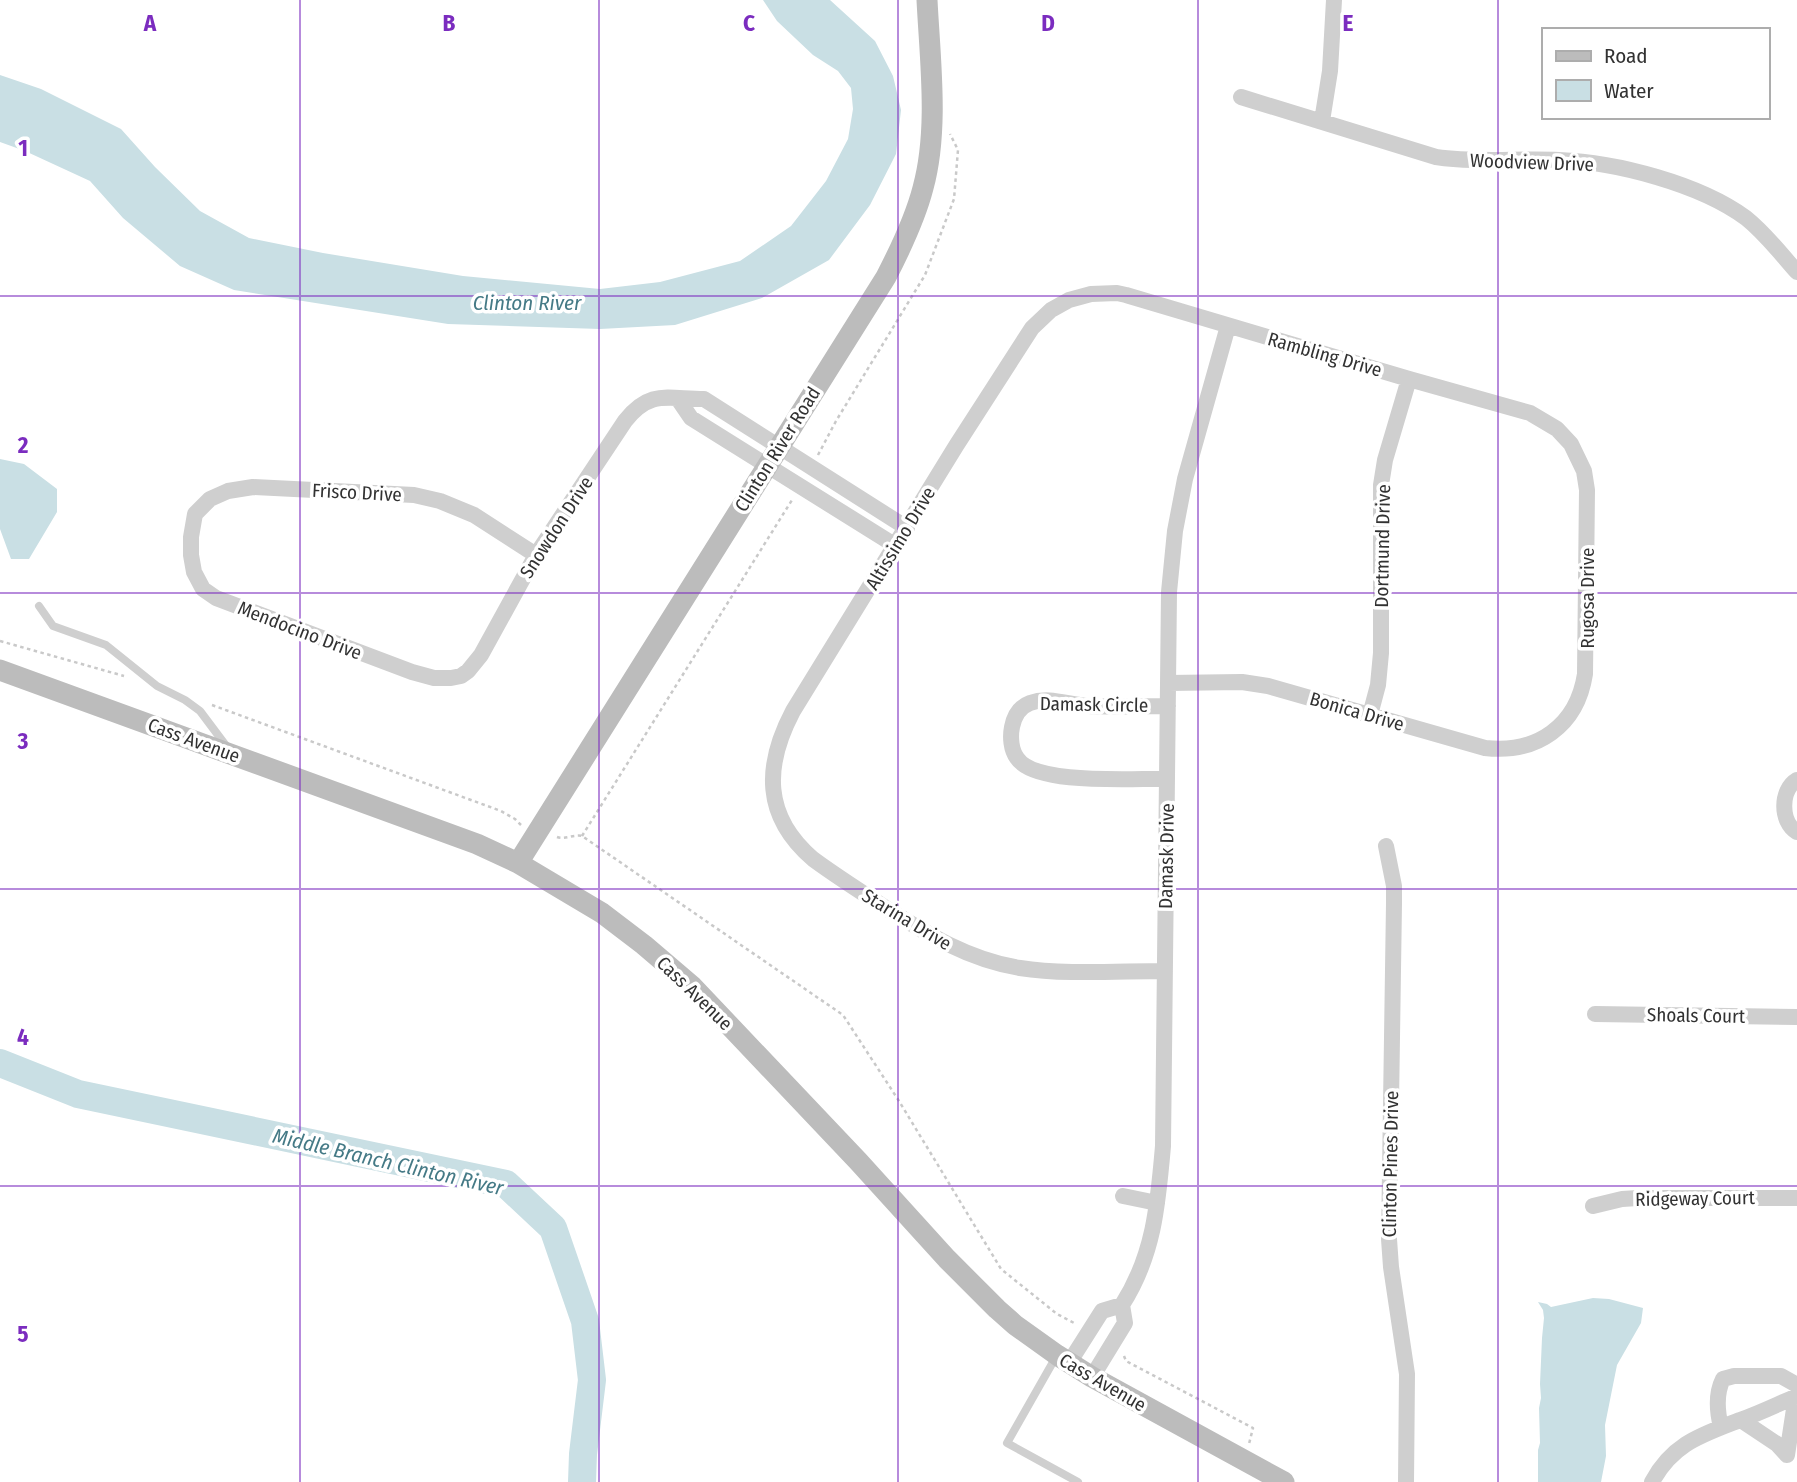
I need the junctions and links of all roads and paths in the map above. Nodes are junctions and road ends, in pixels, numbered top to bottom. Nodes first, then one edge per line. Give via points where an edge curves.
1 (927, 0) edge
2 (1334, 0) edge
3 (1241, 97) dead end
4 (1322, 121) junction
5 (954, 199) dead end
6 (1797, 272) edge
7 (1069, 300) joint
8 (1228, 326) junction
9 (1409, 379) junction
10 (678, 399) junction
11 (1571, 444) joint
12 (779, 447) junction
13 (766, 466) junction
14 (812, 467) junction
15 (800, 486) junction
16 (907, 528) junction
17 (191, 537) joint
18 (896, 546) junction
19 (536, 555) junction
20 (39, 606) dead end
21 (0, 641) edge
22 (0, 670) edge
23 (451, 678) joint
24 (1168, 683) junction
25 (157, 686) junction
26 (185, 700) junction
27 (1168, 706) junction
28 (1370, 715) junction
29 (1542, 740) joint
30 (233, 754) junction
31 (1167, 779) junction
32 (1797, 780) edge
33 (774, 799) joint
34 (519, 825) dead end
35 (1797, 832) edge
36 (583, 836) junction
37 (561, 838) dead end
38 (1386, 846) dead end
39 (518, 863) junction
40 (1165, 971) junction
41 (1595, 1014) dead end
42 (1797, 1017) edge
43 (1123, 1196) dead end
44 (1797, 1198) edge
45 (1157, 1203) junction
46 (1593, 1206) dead end
47 (1122, 1305) junction
48 (1089, 1332) junction
49 (1112, 1345) junction
50 (1063, 1359) junction
51 (1093, 1377) junction
52 (1797, 1393) edge
53 (1741, 1420) junction
54 (1721, 1427) junction
55 (1792, 1460) edge
56 (1245, 1461) junction
57 (1273, 1479) edge
58 (1077, 1482) edge
59 (1406, 1482) edge
60 (1652, 1482) edge

1 - 12 main road, Clinton River Road via 931,122 916,214 886,277
2 - 4 street
3 - 4 street, Woodview Drive
4 - 6 street, Woodview Drive via 1436,157 1579,160 1675,184 1713,198 1745,218
5 - 14 path via 925,275
7 - 8 street, Rambling Drive via 1117,293
7 - 16 street, Altissimo Drive via 1032,328
8 - 9 street, Rambling Drive
8 - 24 street, Damask Drive via 1177,521 1169,592
9 - 11 street, Rambling Drive via 1530,413 1557,429
9 - 28 street, Dortmund Drive via 1381,485 1381,653
10 - 12 street, Snowdon Drive via 704,399
10 - 13 street via 691,418
10 - 19 street, Snowdon Drive via 654,398 635,409
11 - 29 street, Rugosa Drive via 1587,481 1586,667 1574,709
12 - 13 main road, Clinton River Road
12 - 14 street, Snowdon Drive
13 - 15 street
13 - 39 main road, Clinton River Road
14 - 16 street, Snowdon Drive
15 - 18 street
15 - 36 path
16 - 18 street, Altissimo Drive
17 - 19 street, Frisco Drive via 195,514 210,499 229,491 253,487 414,495 474,515
17 - 23 street, Mendocino Drive via 194,572 216,598 412,672
18 - 33 street, Altissimo Drive via 783,730 773,770
19 - 23 street, Snowdon Drive via 481,655 468,671
20 - 25 lane via 53,626 106,645
21 - 25 path
22 - 30 main road, Cass Avenue
24 - 27 street, Damask Drive
24 - 28 street, Bonica Drive via 1255,684
25 - 26 lane
26 - 30 lane via 200,711
26 - 34 path via 201,701 501,811
27 - 31 street, Damask Drive
27 - 31 street, Damask Circle via 1085,706 1042,700 1020,709 1011,737 1017,758 1045,774
28 - 29 street, Bonica Drive via 1485,748 1504,750
30 - 39 main road, Cass Avenue via 443,830
31 - 40 street, Damask Drive
32 - 35 street via 1787,791 1785,812 1788,824
33 - 40 street, Starina Drive via 785,828 807,855 953,947 1020,968
36 - 37 path
36 - 48 path via 844,1015 1001,1269
38 - 59 street, Clinton Pines Drive via 1394,886 1389,1246 1407,1374
39 - 50 main road, Cass Avenue via 602,913 692,986 974,1286 1015,1325
40 - 45 street, Damask Drive via 1163,1146
41 - 42 street, Shoals Court
43 - 45 street
44 - 46 street, Ridgeway Court via 1638,1198
45 - 47 street, Damask Drive via 1142,1268
47 - 48 street via 1102,1311
47 - 49 street, Damask Drive via 1125,1323
48 - 50 street
49 - 51 street, Damask Drive
49 - 56 path via 1123,1351 1126,1361 1253,1427
50 - 51 main road, Cass Avenue
50 - 58 lane via 1007,1443
51 - 56 main road, Cass Avenue
52 - 53 street
52 - 54 street via 1781,1376 1723,1379 1718,1400
52 - 55 street
53 - 54 street
53 - 55 street
54 - 60 street via 1693,1439 1669,1457
56 - 57 main road, Cass Avenue

